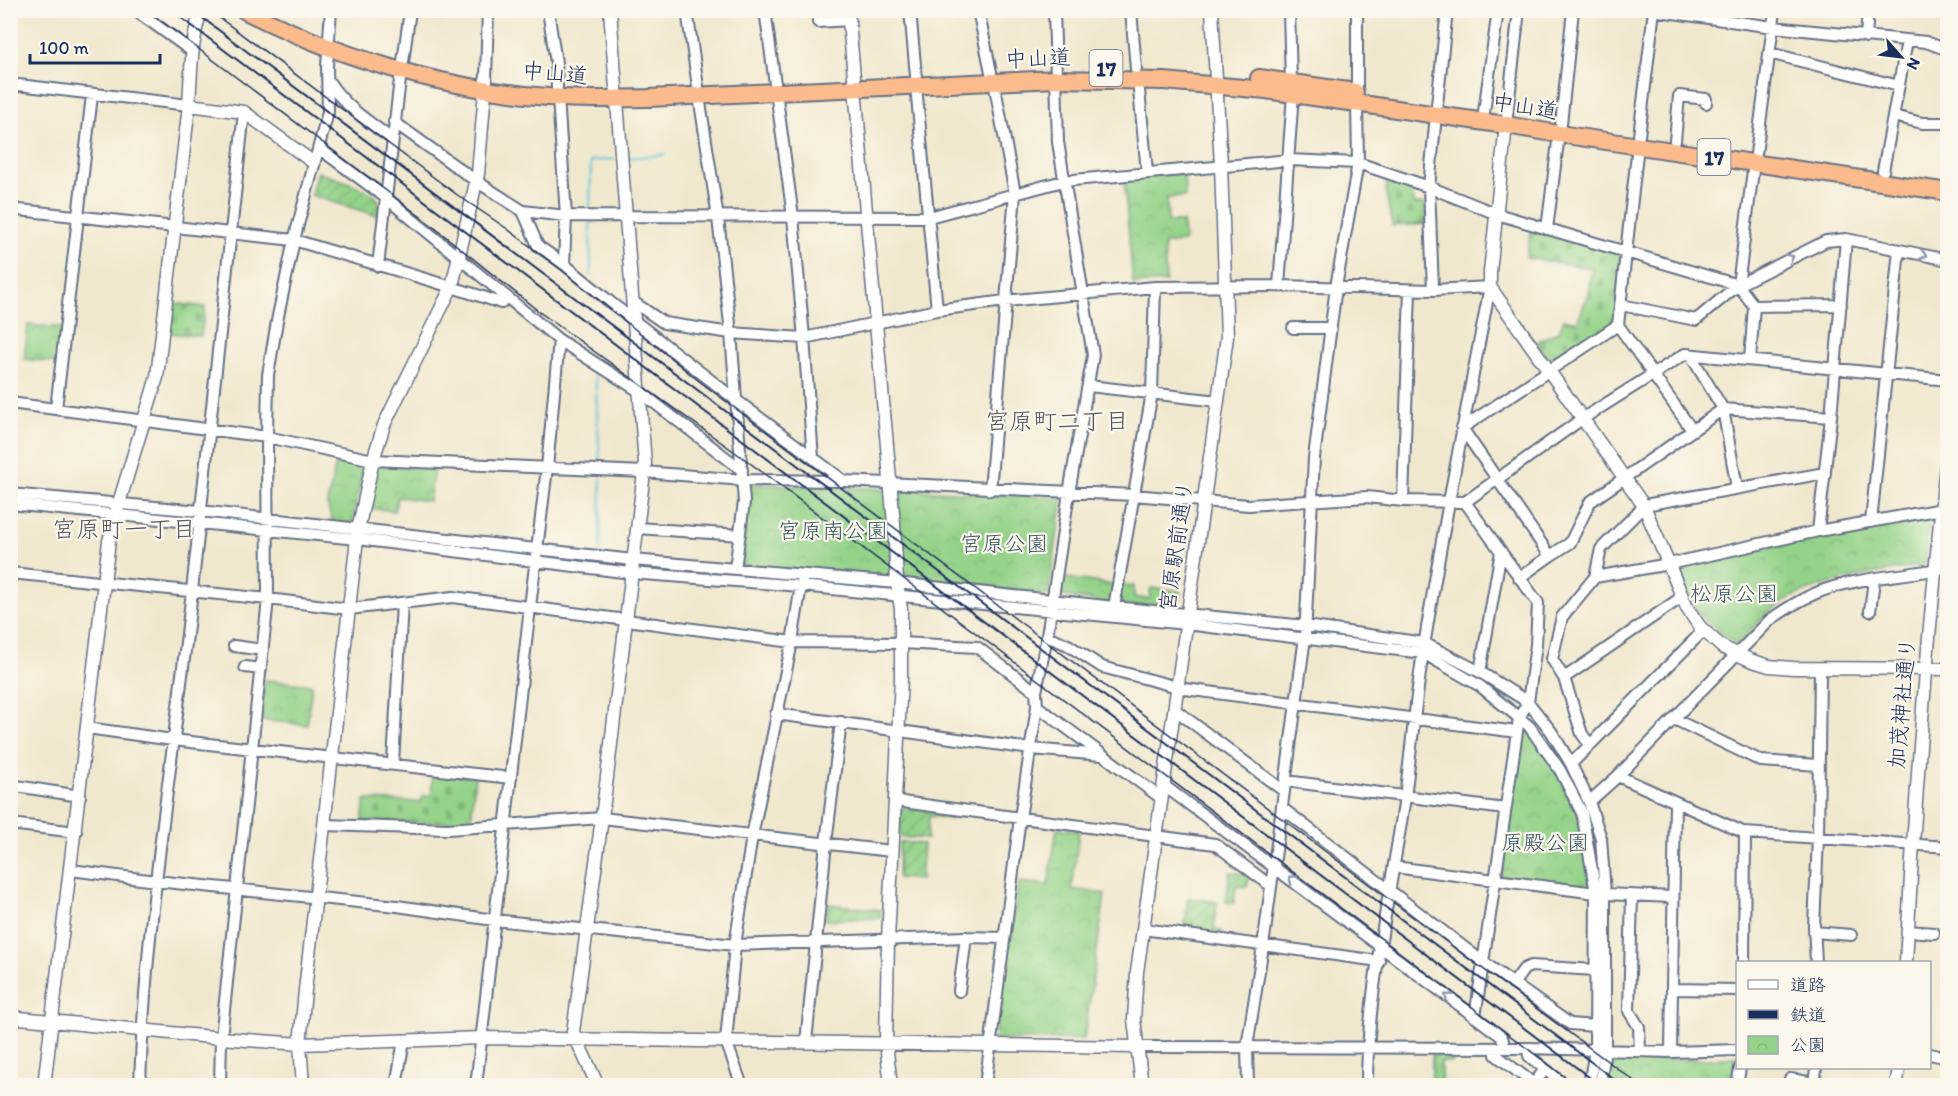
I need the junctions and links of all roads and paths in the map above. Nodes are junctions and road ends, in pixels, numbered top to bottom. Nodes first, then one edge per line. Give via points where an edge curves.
1 (135, 10) edge
2 (201, 10) edge
3 (244, 10) edge
4 (269, 10) edge
5 (331, 10) edge
6 (410, 10) edge
7 (488, 10) edge
8 (548, 10) edge
9 (610, 10) edge
10 (687, 10) edge
11 (765, 10) edge
12 (910, 10) edge
13 (978, 10) edge
14 (1054, 10) edge
15 (1131, 10) edge
16 (1212, 10) edge
17 (1289, 10) edge
18 (1357, 10) edge
19 (1447, 10) edge
20 (1498, 10) edge
21 (1519, 10) edge
22 (1573, 10) edge
23 (1775, 10) edge
24 (1868, 10) edge
25 (1653, 11) edge
26 (848, 15) edge
27 (818, 22) dead end
28 (1773, 27) junction
29 (1866, 37) junction
30 (1907, 41) junction
31 (329, 42) junction
32 (1947, 50) edge
33 (193, 52) junction
34 (1769, 53) junction
35 (402, 66) junction
36 (1056, 75) junction
37 (1137, 75) junction
38 (992, 77) junction
39 (1216, 79) junction
40 (916, 81) junction
41 (329, 82) junction
42 (11, 84) edge
43 (485, 84) junction
44 (855, 84) junction
45 (1899, 87) junction
46 (775, 88) junction
47 (1292, 88) junction
48 (698, 91) junction
49 (558, 92) junction
50 (616, 94) junction
51 (92, 95) junction
52 (1357, 98) junction
53 (10, 101) edge
54 (1706, 103) dead end
55 (189, 105) junction
56 (1436, 110) junction
57 (244, 112) junction
58 (1484, 112) junction
59 (1894, 117) junction
60 (1507, 120) junction
61 (394, 122) junction
62 (1947, 123) edge
63 (1560, 129) junction
64 (392, 139) junction
65 (1638, 140) junction
66 (1675, 141) junction
67 (320, 149) junction
68 (1755, 158) junction
69 (1289, 160) junction
70 (314, 163) junction
71 (1358, 163) junction
72 (1221, 165) junction
73 (1883, 171) junction
74 (1147, 172) junction
75 (476, 181) junction
76 (1063, 181) junction
77 (1947, 181) edge
78 (1429, 187) junction
79 (1947, 192) edge
80 (1015, 194) junction
81 (385, 197) junction
82 (10, 209) edge
83 (523, 211) junction
84 (1497, 214) junction
85 (626, 215) junction
86 (79, 216) junction
87 (566, 216) junction
88 (866, 216) junction
89 (793, 217) junction
90 (928, 217) junction
91 (717, 218) junction
92 (175, 226) junction
93 (1547, 229) junction
94 (230, 233) junction
95 (1846, 239) junction
96 (294, 240) junction
97 (1899, 250) junction
98 (1627, 253) junction
99 (459, 258) junction
100 (1947, 260) edge
101 (564, 264) junction
102 (378, 266) junction
103 (1738, 285) junction
104 (452, 286) junction
105 (1225, 286) junction
106 (1279, 286) junction
107 (1155, 287) junction
108 (1336, 287) junction
109 (1490, 287) junction
110 (1410, 290) junction
111 (1433, 290) junction
112 (1083, 293) junction
113 (506, 297) junction
114 (632, 301) junction
115 (1005, 301) junction
116 (1621, 304) junction
117 (1841, 305) junction
118 (1754, 306) junction
119 (937, 310) junction
120 (635, 322) junction
121 (876, 322) junction
122 (1618, 325) junction
123 (1293, 328) dead end
124 (1330, 328) junction
125 (731, 333) junction
126 (804, 338) junction
127 (559, 340) junction
128 (1690, 354) junction
129 (1750, 360) junction
130 (1836, 368) junction
131 (1549, 372) junction
132 (1653, 374) junction
133 (1886, 374) junction
134 (1947, 380) edge
135 (1089, 386) junction
136 (639, 391) junction
137 (1152, 393) junction
138 (736, 400) junction
139 (1218, 400) junction
140 (10, 403) edge
141 (56, 409) junction
142 (1723, 409) junction
143 (1831, 417) junction
144 (1582, 419) junction
145 (143, 421) junction
146 (1462, 428) junction
147 (209, 430) junction
148 (1692, 430) junction
149 (267, 437) junction
150 (1947, 447) edge
151 (813, 458) junction
152 (373, 460) junction
153 (547, 468) junction
154 (644, 472) junction
155 (1825, 473) junction
156 (742, 475) junction
157 (1623, 477) junction
158 (1497, 479) junction
159 (845, 481) junction
160 (890, 484) junction
161 (1737, 488) junction
162 (990, 490) junction
163 (1069, 493) junction
164 (10, 494) edge
165 (1133, 495) junction
166 (1313, 500) junction
167 (1403, 501) junction
168 (1449, 501) junction
169 (1203, 502) junction
170 (1465, 502) junction
171 (10, 504) edge
172 (1644, 506) junction
173 (1944, 509) edge
174 (117, 510) junction
175 (199, 518) junction
176 (1871, 522) junction
177 (268, 525) junction
178 (637, 528) junction
179 (1818, 531) junction
180 (358, 534) junction
181 (740, 535) junction
182 (1501, 551) junction
183 (537, 555) junction
184 (1550, 556) junction
185 (1669, 564) junction
186 (632, 566) junction
187 (735, 568) junction
188 (1941, 568) edge
189 (10, 573) edge
190 (1595, 577) junction
191 (1519, 578) junction
192 (1874, 580) junction
193 (802, 581) junction
194 (103, 583) junction
195 (898, 590) junction
196 (192, 592) junction
197 (1682, 597) junction
198 (268, 599) junction
199 (402, 603) junction
200 (1052, 605) junction
201 (530, 607) junction
202 (1114, 607) junction
203 (349, 609) junction
204 (1870, 611) dead end
205 (625, 619) junction
206 (1187, 619) junction
207 (1704, 630) junction
208 (1306, 632) junction
209 (1047, 636) junction
210 (792, 642) junction
211 (901, 643) junction
212 (234, 646) dead end
213 (1424, 648) junction
214 (263, 650) junction
215 (1738, 654) junction
216 (245, 667) dead end
217 (1925, 667) junction
218 (261, 669) junction
219 (1820, 669) junction
220 (1947, 669) edge
221 (1480, 672) junction
222 (1564, 678) junction
223 (1177, 687) junction
224 (1036, 692) junction
225 (1296, 704) junction
226 (1037, 706) junction
227 (1174, 709) junction
228 (1523, 711) junction
229 (776, 714) junction
230 (1414, 718) junction
231 (1674, 719) junction
232 (841, 722) junction
233 (87, 728) junction
234 (899, 732) junction
235 (1517, 732) junction
236 (173, 740) junction
237 (1590, 745) junction
238 (253, 749) junction
239 (1031, 749) junction
240 (1102, 754) junction
241 (331, 757) junction
242 (393, 763) junction
243 (1571, 764) junction
244 (1818, 765) junction
245 (1618, 776) junction
246 (511, 777) junction
247 (10, 785) edge
248 (1285, 786) junction
249 (1162, 791) junction
250 (80, 796) junction
251 (1405, 797) junction
252 (895, 801) junction
253 (1589, 802) junction
254 (1675, 802) junction
255 (1282, 808) junction
256 (1505, 809) junction
257 (602, 818) junction
258 (1020, 818) junction
259 (10, 824) edge
260 (506, 824) junction
261 (324, 825) junction
262 (76, 831) junction
263 (1745, 833) junction
264 (752, 836) junction
265 (1156, 836) junction
266 (1818, 838) junction
267 (826, 843) junction
268 (1912, 844) junction
269 (1947, 847) edge
270 (891, 851) junction
271 (1273, 866) junction
272 (1394, 867) junction
273 (71, 870) junction
274 (1495, 880) junction
275 (156, 881) junction
276 (1271, 886) junction
277 (237, 889) junction
278 (1389, 889) junction
279 (1601, 893) junction
280 (1632, 895) junction
281 (315, 897) junction
282 (1673, 897) junction
283 (494, 920) junction
284 (586, 928) junction
285 (1143, 929) junction
286 (1908, 931) junction
287 (1814, 933) junction
288 (1934, 933) dead end
289 (1851, 935) dead end
290 (966, 938) junction
291 (1004, 938) junction
292 (888, 940) junction
293 (816, 943) junction
294 (735, 945) junction
295 (1263, 945) junction
296 (1381, 946) junction
297 (1379, 961) junction
298 (1744, 961) edge
299 (1816, 961) edge
300 (1906, 961) edge
301 (1483, 962) junction
302 (1595, 970) junction
303 (1513, 984) junction
304 (1672, 989) junction
305 (1736, 990) edge
306 (959, 991) dead end
307 (10, 1017) edge
308 (1475, 1017) junction
309 (51, 1021) junction
310 (1594, 1026) junction
311 (142, 1029) junction
312 (221, 1038) junction
313 (482, 1038) junction
314 (576, 1039) junction
315 (404, 1040) junction
316 (726, 1041) junction
317 (806, 1042) junction
318 (886, 1043) junction
319 (300, 1044) junction
320 (990, 1045) junction
321 (1136, 1047) junction
322 (1247, 1047) junction
323 (1367, 1047) junction
324 (1499, 1048) junction
325 (1528, 1048) junction
326 (1600, 1049) junction
327 (1736, 1050) edge
328 (1640, 1051) junction
329 (1671, 1052) junction
330 (1931, 1054) edge
331 (1947, 1058) edge
332 (1545, 1069) junction
333 (1740, 1069) edge
334 (1816, 1069) edge
335 (1899, 1069) edge
336 (1814, 1084) edge
337 (44, 1086) edge
338 (140, 1086) edge
339 (220, 1086) edge
340 (303, 1086) edge
341 (396, 1086) edge
342 (476, 1086) edge
343 (598, 1086) edge
344 (742, 1086) edge
345 (891, 1086) edge
346 (985, 1086) edge
347 (1142, 1086) edge
348 (1248, 1086) edge
349 (1367, 1086) edge
350 (1566, 1086) edge
351 (1589, 1086) edge
352 (1600, 1086) edge
353 (1737, 1086) edge
354 (1789, 1086) edge
355 (1896, 1086) edge

1 - 33 street
2 - 33 street
3 - 31 highway, 中山道 / 17
4 - 31 highway, 中山道 / 17
5 - 31 street
6 - 35 street
7 - 43 street
8 - 49 street
9 - 50 street
10 - 48 street
11 - 46 street
12 - 40 street
13 - 38 street
14 - 36 street
15 - 37 street
16 - 39 street, 宮原駅前通り
17 - 47 street
18 - 52 street
19 - 56 street
20 - 58 street
21 - 60 street
22 - 63 street
23 - 28 street
24 - 29 street
25 - 28 street
25 - 65 street
26 - 27 street
26 - 44 street
28 - 29 street
28 - 34 street
29 - 30 street
30 - 32 street via 1926,42
30 - 45 street
31 - 35 highway, 中山道 / 17
31 - 41 street
33 - 55 street
34 - 45 street
34 - 68 street
35 - 43 highway, 中山道 / 17
35 - 61 street
36 - 37 highway, 中山道 / 17
36 - 38 highway, 中山道 / 17
36 - 76 street
37 - 39 highway, 中山道 / 17
37 - 74 street
38 - 40 highway, 中山道 / 17
38 - 80 street
39 - 47 highway, 中山道 / 17
39 - 72 street, 宮原駅前通り
40 - 44 highway, 中山道 / 17
40 - 90 street
41 - 64 street via 353,110
41 - 67 street via 328,112
42 - 51 street
42 - 53 street
43 - 49 highway, 中山道 / 17
43 - 75 street
44 - 46 highway, 中山道 / 17
44 - 88 street
45 - 59 street
46 - 48 highway, 中山道 / 17
46 - 89 street
47 - 52 highway, 中山道 / 17
47 - 69 street
48 - 50 highway, 中山道 / 17
48 - 91 street
49 - 50 highway, 中山道 / 17
49 - 87 street
50 - 85 street
51 - 55 street
51 - 86 street
52 - 56 highway, 中山道 / 17
52 - 71 street
54 - 66 street via 1706,99 1679,96
55 - 57 street
55 - 92 street
56 - 58 highway, 中山道 / 17
56 - 60 highway, 中山道 / 17
56 - 78 street
57 - 70 street
57 - 94 street
58 - 60 highway, 中山道 / 17
59 - 62 street
59 - 73 street
60 - 63 highway, 中山道 / 17
60 - 84 street
61 - 64 street
61 - 75 street
63 - 65 highway, 中山道 / 17
63 - 93 street
64 - 81 street
65 - 66 highway, 中山道 / 17
65 - 68 highway, 中山道 / 17
65 - 98 street
66 - 68 highway, 中山道 / 17
67 - 70 street
67 - 81 street
68 - 73 highway, 中山道 / 17
68 - 79 highway, 中山道 / 17
68 - 103 street
69 - 71 street
69 - 72 street
69 - 106 street
70 - 96 street
71 - 78 street
71 - 108 street
72 - 74 street
72 - 105 street, 宮原駅前通り
73 - 77 highway, 中山道 / 17
74 - 76 street
75 - 83 street
75 - 99 street
76 - 80 street
76 - 112 street
78 - 84 street
78 - 111 street
80 - 90 street
80 - 115 street
81 - 99 street
81 - 102 street
82 - 86 street
83 - 87 street
83 - 101 street via 538,246
84 - 93 street
84 - 109 street
85 - 87 street
85 - 91 street
85 - 114 street
86 - 92 street
86 - 141 street
87 - 101 street
88 - 89 street
88 - 90 street
88 - 121 street
89 - 91 street
89 - 126 street
90 - 119 street
91 - 125 street
92 - 94 street
92 - 145 street via 158,377
93 - 98 street
94 - 96 street
94 - 147 street
95 - 97 street
103 -> 95 street via 1826,241
95 - 117 street
96 - 102 street
96 - 149 street via 268,375
97 -> 100 street
97 - 133 street
98 - 103 street
98 - 116 street
99 - 104 street
99 - 113 street
101 - 120 street
102 - 104 street
103 - 116 street via 1695,320
103 - 118 street
104 - 113 street via 501,303
104 - 152 street via 384,425
105 - 106 street
105 - 107 street
105 - 139 street, 宮原駅前通り via 1227,337
106 - 108 street
107 - 112 street
107 - 137 street
108 - 110 street
108 - 124 street
109 - 111 street
109 - 131 street
109 - 146 street
110 - 111 street
110 - 167 street
112 - 115 street
112 - 135 street via 1093,355
113 - 127 street
114 - 120 street
114 - 125 street via 664,323
115 - 119 street
115 - 162 street
116 - 122 street
117 - 118 street
117 - 130 street
118 - 129 street
119 - 121 street
120 - 136 street
120 - 138 street
121 - 126 street
121 - 160 street
122 - 131 street
122 - 132 street
123 - 124 street
124 - 166 street via 1314,458
125 - 126 street
125 - 138 street
126 - 151 street
127 - 136 street
127 - 153 street
128 - 129 street
128 - 132 street
128 - 142 street
129 - 130 street
130 - 133 street
130 - 143 street
131 - 144 street
131 - 146 street
132 - 144 street
132 - 148 street
133 - 134 street
133 - 176 street
135 - 137 street
135 - 163 street
136 - 154 street
136 - 156 street
137 - 139 street
137 - 165 street
138 - 151 street
138 - 156 street
139 - 169 street, 宮原駅前通り
140 - 141 street
141 - 145 street
142 - 143 street
142 - 148 street
142 - 161 street
143 - 155 street
144 - 157 street
144 - 158 street
145 - 147 street
145 - 174 street
146 - 158 street
146 - 168 street
147 - 149 street
147 - 175 street
148 - 157 street
149 - 152 street
149 - 177 street
150 - 173 street, 加茂神社通り
151 - 159 street
152 - 153 street
152 - 180 street
153 - 154 street
153 - 183 street
154 - 156 street
154 - 178 street
155 - 161 street
155 - 179 street
156 - 159 street
156 - 181 street
157 - 172 street
157 - 184 street via 1590,502 1570,543
158 - 170 street
158 - 184 street
159 - 160 street
160 - 162 street
160 - 195 street
161 - 172 street
162 - 163 street
163 - 165 street
163 - 200 street
164 - 174 street
165 - 169 street
165 - 202 street
166 - 167 street via 1367,497
166 - 169 street via 1249,505
166 - 208 street
167 - 168 street
168 - 170 street
168 - 213 street
169 - 206 street, 宮原駅前通り
170 - 182 street
171 - 174 street
172 - 185 street
172 - 190 street via 1601,549
173 - 176 street
173 - 188 street, 加茂神社通り
174 - 175 street
174 - 194 street
175 - 177 street
175 - 196 street
176 - 179 street
177 - 180 street
177 - 198 street
178 - 181 street
178 - 186 street
179 - 185 street
180 - 183 street
180 - 203 street
181 - 187 street
182 - 191 street
182 - 221 street
183 - 186 street
183 - 201 street
184 - 191 street
185 - 190 street
185 - 197 street
186 - 187 street
186 - 193 street
186 - 205 street
187 - 193 street
188 - 192 street
188 - 217 street, 加茂神社通り
189 - 194 street
190 - 222 street via 1562,617 1552,659
191 - 228 street via 1538,603 1536,645
192 - 204 street
192 - 215 street via 1841,585 1791,605 1770,620
193 - 195 street
193 - 210 street
194 - 196 street
194 - 233 street
195 - 200 street
195 - 211 street
196 - 198 street
196 - 236 street
197 - 207 street
197 - 222 street
198 - 203 street
198 - 214 street
199 - 201 street via 453,597
199 - 203 street
199 - 242 street
200 - 202 street
200 - 206 street
200 - 209 street
201 - 205 street
201 - 246 street
202 - 206 street
203 - 241 street
205 - 210 street
205 - 257 street
206 - 208 street
206 - 223 street, 宮原駅前通り
207 - 215 street
207 - 237 street
208 - 213 street
208 - 225 street
209 - 223 street via 1102,668
209 - 224 street
210 - 211 street
210 - 229 street
211 - 224 street via 978,647
211 - 234 street
212 - 214 street
213 - 221 street
213 - 228 street
213 - 230 street
214 - 218 street
215 - 219 street via 1770,666
215 - 231 street
216 - 218 street
217 - 219 street
217 - 220 street
217 - 268 street, 加茂神社通り
218 - 238 street
219 - 244 street
221 - 228 street
222 - 237 street via 1582,734
223 - 225 street
223 - 227 street, 宮原駅前通り
224 - 226 street
225 - 230 street
225 - 248 street
226 - 239 street
226 - 240 street
227 - 248 street
227 - 249 street, 宮原駅前通り
228 - 235 street
228 - 243 street via 1551,731
228 - 279 street via 1582,813
229 - 232 street
229 - 264 street
230 - 235 street
230 - 251 street
231 - 244 street via 1761,761
231 - 245 street
232 - 234 street
232 - 267 street
233 - 236 street
233 - 250 street
234 - 239 street
234 - 252 street
235 - 256 street
236 - 238 street
236 - 275 street
237 - 243 street
238 - 241 street
238 - 277 street
239 - 240 street
239 - 258 street
240 - 249 street
241 - 242 street
241 - 261 street
242 - 246 street
243 - 253 street
244 - 266 street
245 - 253 street
245 - 254 street
246 - 260 street
247 - 250 street
248 - 251 street
248 - 255 street
249 - 265 street, 宮原駅前通り
249 - 271 street
250 - 262 street
251 - 256 street
251 - 272 street
252 - 258 street
252 - 270 street
253 - 279 street via 1601,838
254 - 263 street
254 - 282 street
255 - 271 street
255 - 278 street
256 - 274 street
257 - 260 street
257 - 264 street
257 - 284 street
258 - 265 street
258 - 291 street
259 - 262 street
260 - 261 street via 448,829
260 - 283 street
261 - 281 street
262 - 273 street
263 - 266 street
263 - 298 street
264 - 267 street
264 - 294 street
265 - 276 street via 1215,844
265 - 285 street, 宮原駅前通り
266 - 268 street
266 - 287 street
267 - 270 street
267 - 293 street
268 - 269 street
268 - 286 street, 加茂神社通り
270 - 292 street
271 - 276 street
296 -> 271 street
272 - 274 street
272 - 278 street
273 - 275 street
273 - 309 street
274 - 279 street
274 - 301 street
275 - 277 street
275 - 311 street
276 - 295 street
277 - 281 street
277 - 312 street
278 - 296 street
278 - 301 street
279 - 280 street
279 - 302 street
279 - 326 street
280 - 282 street
280 - 328 street via 1629,1011 1639,1028
281 - 283 street
281 - 319 street
282 - 304 street
283 - 284 street
283 - 313 street
284 - 294 street
284 - 314 street via 573,1032
285 - 295 street
285 - 321 street, 宮原駅前通り via 1134,995
286 - 288 street
286 - 300 street, 加茂神社通り
287 - 289 street
287 - 299 street
290 - 291 street
290 - 292 street
290 - 306 street
291 - 320 street
292 - 293 street
292 - 318 street
293 - 294 street
293 - 317 street
294 - 316 street
295 - 297 street
295 - 322 street
296 - 297 street
308 -> 296 street
297 - 323 street
301 - 303 street
301 - 308 street
302 - 303 street via 1531,966
302 - 310 street
303 - 310 street via 1570,1024
304 - 305 street
304 - 329 street
307 - 309 street
308 - 324 street via 1501,1036
309 - 311 street
309 - 337 street
310 - 326 street
311 - 312 street
311 - 338 street
312 - 319 street
312 - 339 street
313 - 314 street
313 - 315 street
313 - 342 street
314 - 316 street
314 - 343 street
315 - 319 street
315 - 341 street
316 - 317 street
316 - 344 street
317 - 318 street
318 - 320 street
318 - 345 street
319 - 340 street
320 - 321 street
320 - 346 street
321 - 322 street
321 - 347 street, 宮原駅前通り
322 - 323 street
322 - 348 street
323 - 324 street
323 - 349 street
324 - 325 street
324 - 332 street via 1496,1055 1534,1084
325 - 326 street
325 - 332 street via 1529,1056
326 - 328 street
326 - 351 street
326 - 352 street
327 - 329 street
328 - 329 street
330 - 331 street
332 - 350 street
333 - 353 street
334 - 336 street
335 - 355 street
336 - 354 street via 1790,1079

